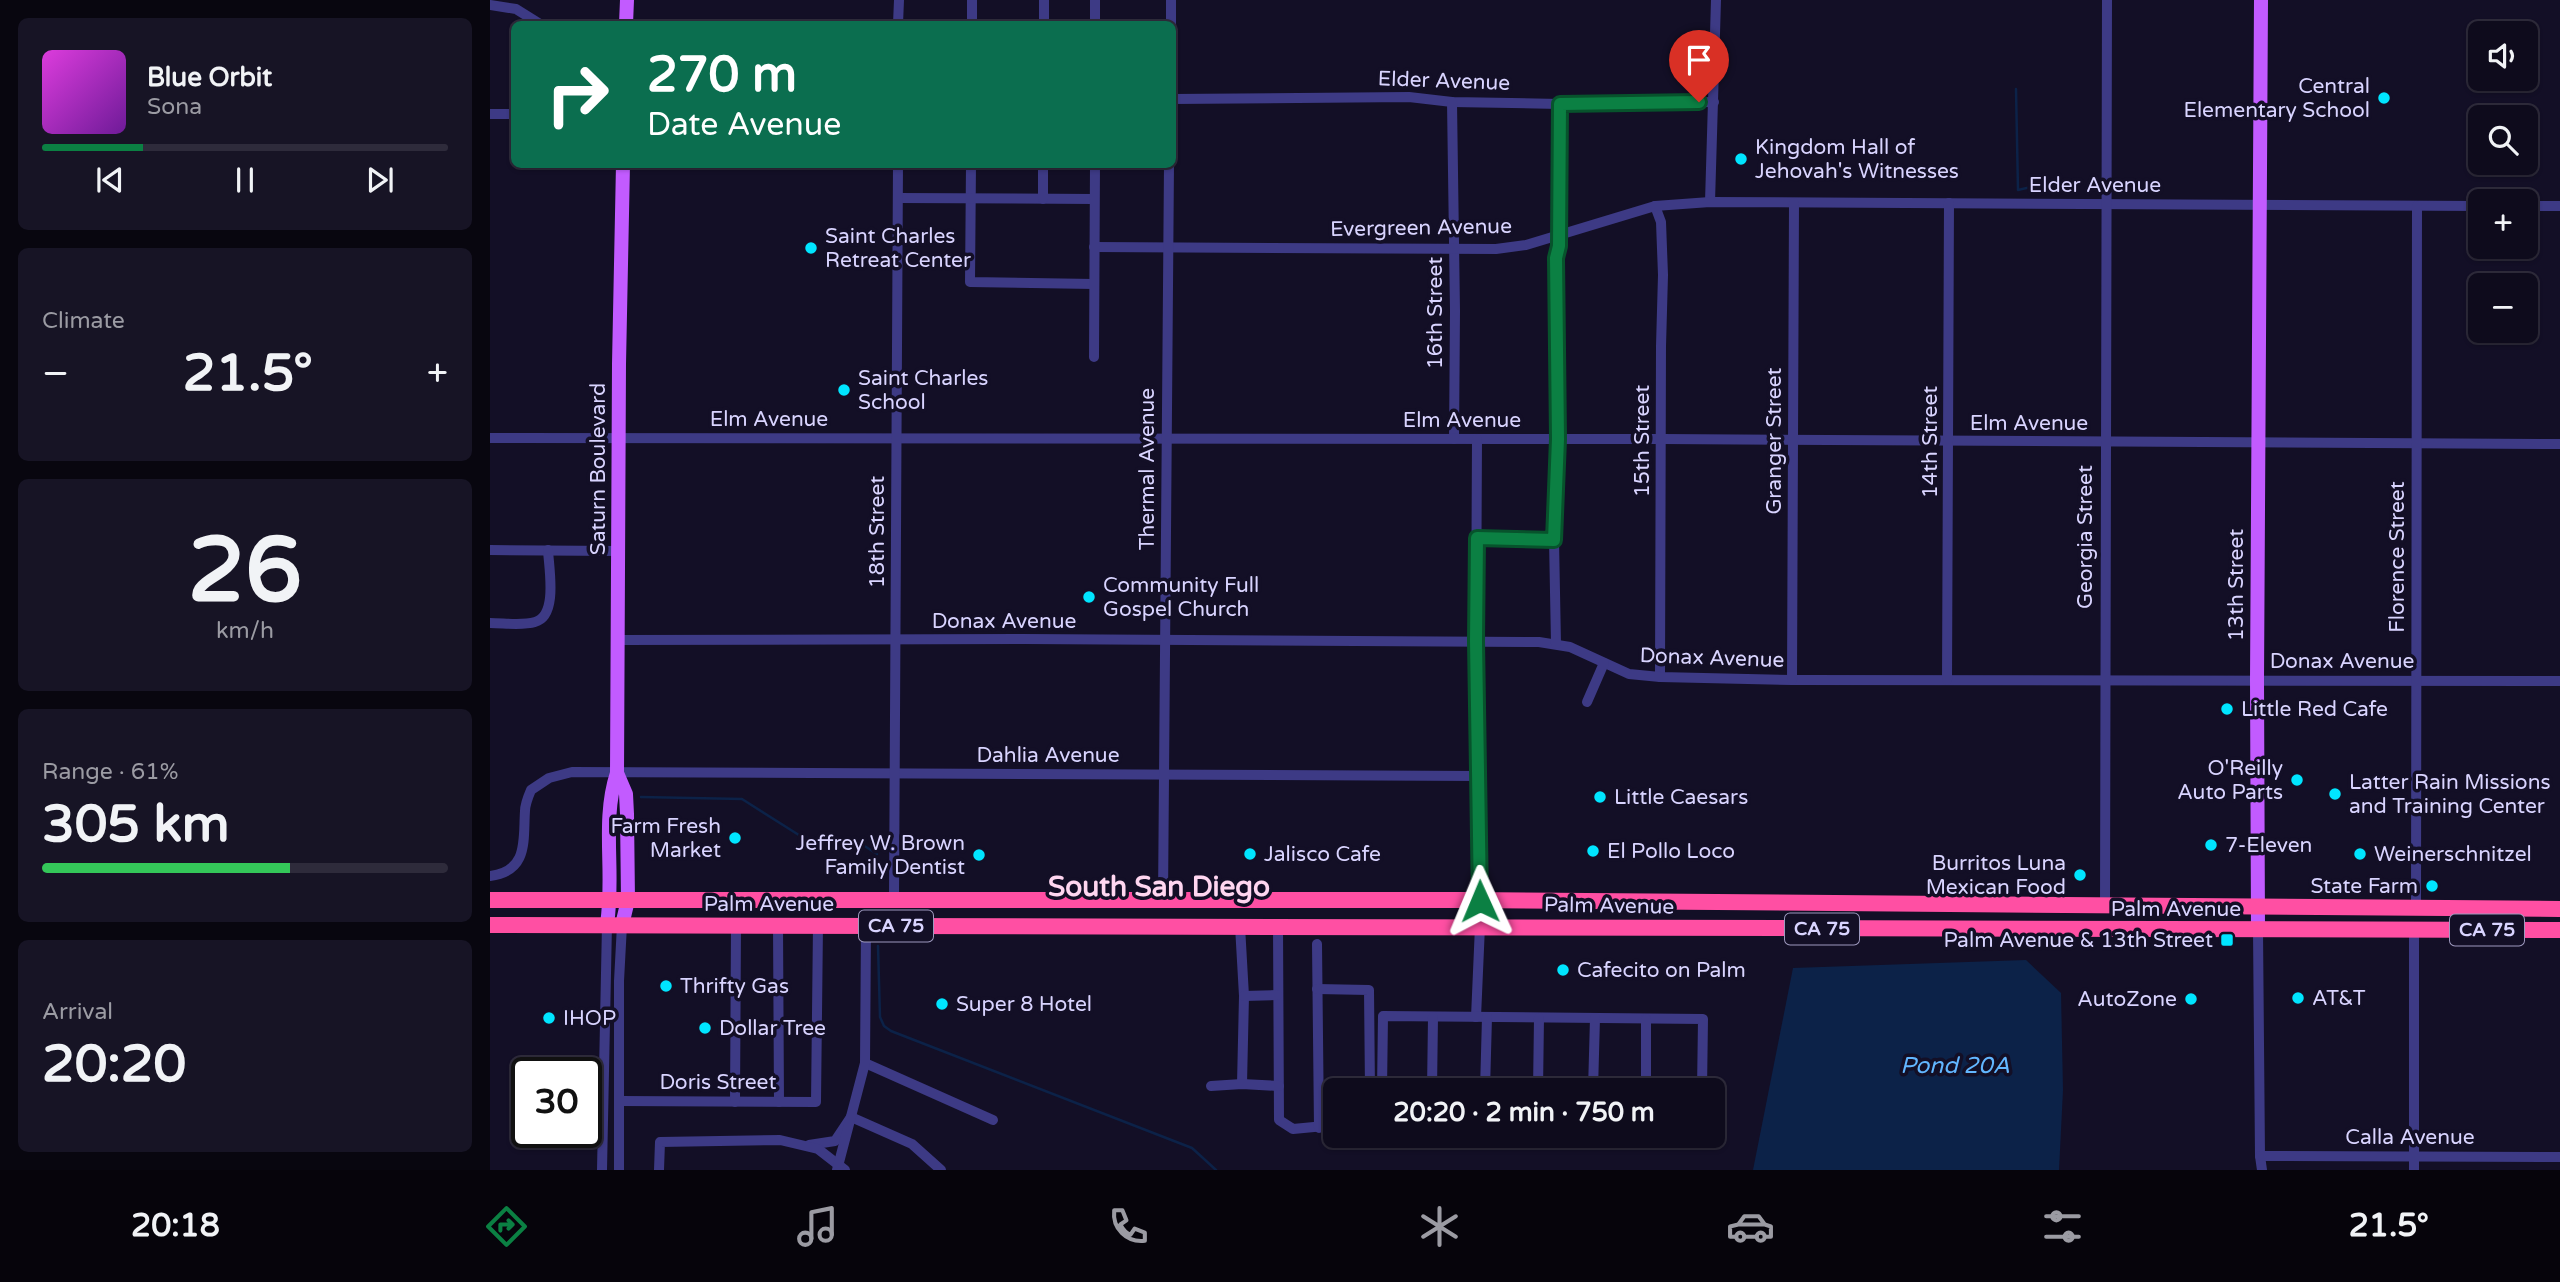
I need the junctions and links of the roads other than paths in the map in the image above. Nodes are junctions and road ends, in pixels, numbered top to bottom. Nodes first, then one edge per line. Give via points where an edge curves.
1 (627, 0) edge
2 (899, 0) edge
3 (972, 0) edge
4 (1044, 0) edge
5 (1095, 0) edge
6 (1171, 0) edge
7 (1716, 0) edge
8 (2106, 0) edge
9 (2261, 0) edge
10 (490, 5) edge
11 (535, 21) edge
12 (626, 21) edge
13 (898, 21) edge
14 (972, 21) edge
15 (1044, 21) edge
16 (1095, 21) edge
17 (1171, 21) edge
18 (1176, 99) edge
19 (1452, 102) junction
20 (1714, 102) junction
21 (1560, 104) junction
22 (490, 114) edge
23 (511, 114) edge
24 (623, 168) edge
25 (898, 168) edge
26 (971, 168) edge
27 (1043, 168) edge
28 (1095, 168) edge
29 (1169, 168) edge
30 (898, 198) junction
31 (971, 198) junction
32 (1043, 199) junction
33 (1094, 199) junction
34 (1710, 202) junction
35 (1794, 203) junction
36 (1949, 203) junction
37 (2106, 204) junction
38 (1655, 205) junction
39 (2259, 205) junction
40 (2417, 205) junction
41 (2468, 206) edge
42 (2538, 206) edge
43 (2560, 206) edge
44 (1559, 236) junction
45 (1094, 247) junction
46 (1169, 248) junction
47 (1454, 248) junction
48 (1094, 284) junction
49 (1094, 357) dead end
50 (490, 438) edge
51 (619, 439) junction
52 (897, 439) junction
53 (1167, 439) junction
54 (1454, 439) junction
55 (1477, 439) junction
56 (1558, 439) junction
57 (1662, 439) junction
58 (1794, 441) junction
59 (1950, 442) junction
60 (2105, 442) junction
61 (2258, 443) junction
62 (2416, 443) junction
63 (2560, 444) edge
64 (1477, 538) junction
65 (1554, 540) junction
66 (490, 550) edge
67 (548, 550) junction
68 (618, 551) junction
69 (490, 623) edge
70 (618, 639) junction
71 (895, 640) junction
72 (1165, 640) junction
73 (1476, 641) junction
74 (1556, 644) junction
75 (1604, 663) junction
76 (1660, 677) junction
77 (1792, 680) junction
78 (1947, 680) junction
79 (2104, 680) junction
80 (2257, 680) junction
81 (2416, 681) junction
82 (2560, 681) edge
83 (1587, 702) dead end
84 (617, 773) junction
85 (895, 774) junction
86 (1164, 775) junction
87 (1479, 776) junction
88 (490, 876) edge
89 (894, 899) junction
90 (490, 900) edge
91 (611, 900) junction
92 (628, 900) junction
93 (1163, 901) junction
94 (1480, 901) junction
95 (2105, 905) junction
96 (2258, 907) junction
97 (2416, 909) junction
98 (2560, 909) edge
99 (2560, 918) edge
100 (490, 925) edge
101 (614, 925) junction
102 (736, 925) junction
103 (778, 925) junction
104 (818, 925) junction
105 (866, 926) junction
106 (1240, 926) junction
107 (1278, 926) junction
108 (1480, 926) junction
109 (2258, 930) junction
110 (2491, 930) junction
111 (2560, 930) edge
112 (2414, 931) junction
113 (1317, 944) dead end
114 (1317, 989) junction
115 (1278, 995) junction
116 (1244, 996) junction
117 (1433, 1017) junction
118 (1482, 1017) junction
119 (1539, 1018) junction
120 (1595, 1018) junction
121 (1646, 1019) junction
122 (865, 1063) junction
123 (1370, 1078) edge
124 (1382, 1078) edge
125 (1432, 1078) edge
126 (1485, 1078) edge
127 (1538, 1078) edge
128 (1593, 1078) edge
129 (1646, 1078) edge
130 (1702, 1078) edge
131 (1242, 1084) junction
132 (1211, 1086) dead end
133 (1279, 1086) junction
134 (620, 1101) junction
135 (735, 1102) junction
136 (779, 1102) junction
137 (851, 1117) junction
138 (993, 1120) dead end
139 (1323, 1127) edge
140 (1318, 1128) junction
141 (803, 1146) junction
142 (2260, 1156) junction
143 (2414, 1157) junction
144 (2560, 1157) edge
145 (840, 1168) edge
146 (602, 1170) edge
147 (618, 1170) edge
148 (659, 1170) edge
149 (941, 1170) edge
150 (2262, 1170) edge
151 (2414, 1170) edge

1 - 12 main road
2 - 13 street
3 - 14 street
4 - 15 street
5 - 16 street
6 - 17 street
7 - 20 street
8 - 37 street, Georgia Street
9 - 39 main road, 13th Street
10 - 11 street via 516,9
18 - 19 street, Elder Avenue via 1409,97
19 - 21 street, Elder Avenue
19 - 47 street, 16th Street
20 - 21 street, Elder Avenue
20 - 34 street
21 - 44 street
22 - 23 street
24 - 51 main road, Saturn Boulevard
25 - 30 street, 18th Street
26 - 31 street
27 - 32 street
28 - 33 street
29 - 46 street, Thermal Avenue
30 - 31 street
30 - 52 street, 18th Street
31 - 32 street
31 - 48 street via 970,282
32 - 33 street
33 - 45 street
34 - 35 street, Elder Avenue
34 - 38 street, Evergreen Avenue
35 - 36 street, Elder Avenue
35 - 58 street, Granger Street
36 - 37 street, Elder Avenue
36 - 59 street, 14th Street
37 - 39 street, Elder Avenue
37 - 60 street, Georgia Street
38 - 44 street, Evergreen Avenue
38 - 57 street, 15th Street via 1661,222 1663,262
39 - 40 street, Elder Avenue
39 - 61 main road, 13th Street
40 - 41 street, Elder Avenue
40 - 62 street, Florence Street
42 - 43 street
44 - 47 street, Evergreen Avenue via 1516,247
44 - 56 street
45 - 46 street, Evergreen Avenue
45 - 48 street
46 - 47 street, Evergreen Avenue
46 - 53 street, Thermal Avenue
47 - 54 street, 16th Street
48 - 49 street
50 - 51 street, Elm Avenue
51 - 52 street, Elm Avenue
51 - 68 main road, Saturn Boulevard
52 - 53 street, Elm Avenue
52 - 71 street, 18th Street
53 - 54 street, Elm Avenue
53 - 72 street, Thermal Avenue
54 - 55 street, Elm Avenue
55 - 56 street, Elm Avenue
55 - 64 street
56 - 57 street, Elm Avenue
56 - 65 street
57 - 58 street, Elm Avenue
57 - 76 street, 15th Street
58 - 59 street, Elm Avenue
58 - 77 street, Granger Street
59 - 60 street, Elm Avenue
59 - 78 street, 14th Street
60 - 61 street, Elm Avenue
60 - 79 street, Georgia Street
61 - 62 street, Elm Avenue
61 - 80 main road, 13th Street
62 - 63 street, Elm Avenue
62 - 81 street, Florence Street
64 - 65 street
64 - 73 street
65 - 74 street
66 - 67 street
67 - 68 street
67 - 69 street via 550,607 545,616 536,622
68 - 70 main road, Saturn Boulevard
70 - 71 street, Donax Avenue
70 - 84 main road, Saturn Boulevard
71 - 72 street, Donax Avenue
71 - 85 street, 18th Street
72 - 73 street, Donax Avenue
72 - 86 street, Thermal Avenue
73 - 74 street, Donax Avenue
73 - 87 street
74 - 75 street, Donax Avenue
75 - 76 street, Donax Avenue via 1629,674
75 - 83 street
76 - 77 street, Donax Avenue
77 - 78 street, Donax Avenue
78 - 79 street, Donax Avenue
79 - 80 street, Donax Avenue
79 - 95 street, Georgia Street
80 - 81 street, Donax Avenue
80 - 96 main road, 13th Street
81 - 82 street, Donax Avenue
81 - 97 street, Florence Street
84 - 85 street, Dahlia Avenue
84 - 88 street, Dahlia Avenue via 572,772 549,778 531,790 519,858 506,871
84 - 91 main road, Saturn Boulevard via 610,795
84 - 92 main road, Saturn Boulevard via 626,794
85 - 86 street, Dahlia Avenue
85 - 89 street, 18th Street
86 - 87 street, Dahlia Avenue
86 - 93 street, Thermal Avenue
87 - 94 street
89 - 92 highway, Palm Avenue / CA 75
89 - 93 highway, Palm Avenue / CA 75
90 - 91 highway, Palm Avenue / CA 75
91 - 92 highway, Palm Avenue / CA 75
91 - 101 main road, Saturn Boulevard
92 - 101 main road, Saturn Boulevard
93 - 94 highway, Palm Avenue / CA 75
94 - 95 highway, Palm Avenue / CA 75
94 - 108 street
95 - 96 highway, Palm Avenue / CA 75
96 - 97 highway, Palm Avenue / CA 75
96 - 109 main road, 13th Street
97 - 98 highway, Palm Avenue / CA 75
99 - 110 highway via 2504,924
100 - 101 highway, Palm Avenue / CA 75
101 - 102 highway, Palm Avenue / CA 75
101 - 134 street, Saturn Boulevard via 620,981
101 - 146 street, Saturn Boulevard
102 - 103 highway, Palm Avenue / CA 75
102 - 135 street
103 - 104 highway, Palm Avenue / CA 75
103 - 136 street
104 - 105 highway, Palm Avenue / CA 75
104 - 136 street, Doris Street via 816,1102
105 - 106 highway, Palm Avenue / CA 75
105 - 122 street
106 - 107 highway, Palm Avenue / CA 75
106 - 116 street
107 - 108 highway, Palm Avenue / CA 75
107 - 115 street
108 - 109 highway, Palm Avenue / CA 75
108 - 118 street via 1476,986
109 - 112 highway, Palm Avenue / CA 75
109 - 142 street, 13th Street
110 - 111 highway, Palm Avenue / CA 75
110 - 112 highway, Palm Avenue / CA 75
112 - 143 street
113 - 114 street
114 - 123 street via 1369,990
114 - 140 street
115 - 116 street
115 - 133 street
116 - 131 street
117 - 118 street
117 - 124 street via 1383,1016
117 - 125 street
118 - 119 street
118 - 126 street
119 - 120 street
119 - 127 street
120 - 121 street
120 - 128 street
121 - 129 street
121 - 130 street via 1703,1019
122 - 137 street
122 - 138 street
131 - 132 street
131 - 133 street
133 - 140 street via 1279,1120 1293,1129
134 - 135 street, Doris Street
134 - 147 street, Saturn Boulevard
135 - 136 street, Doris Street
137 - 141 street via 835,1141
137 - 145 street
137 - 149 street via 912,1144
139 - 140 street
141 - 145 street via 818,1149
141 - 148 street via 780,1140 660,1142
142 - 143 street, Calla Avenue
142 - 150 street, 13th Street
143 - 144 street, Calla Avenue
143 - 151 street

